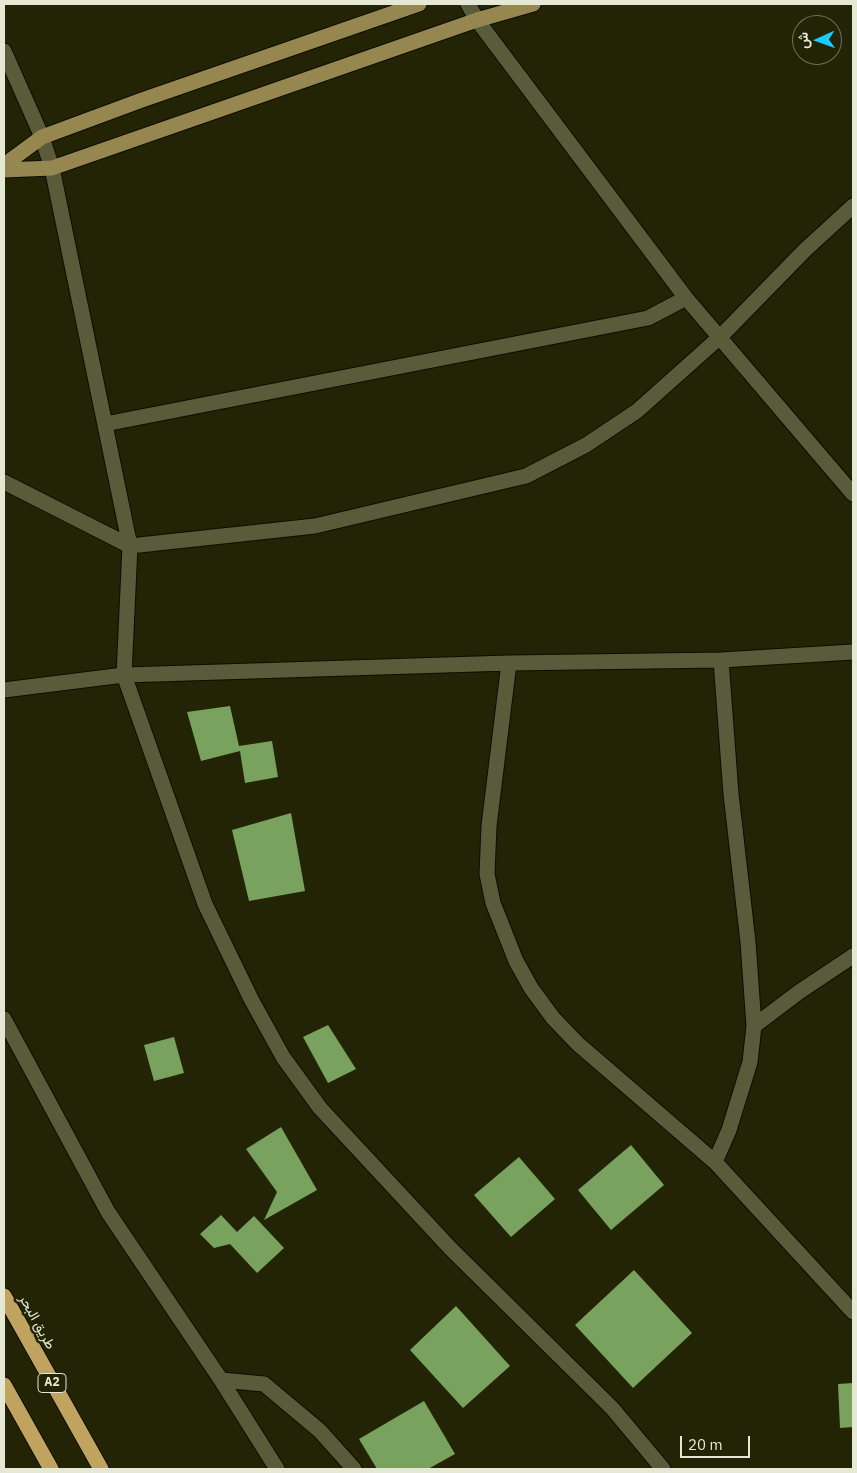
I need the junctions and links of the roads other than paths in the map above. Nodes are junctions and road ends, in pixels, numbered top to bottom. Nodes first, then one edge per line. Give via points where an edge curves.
1 (419, 4) edge
2 (468, 4) edge
3 (533, 4) edge
4 (477, 20) junction
5 (4, 51) edge
6 (42, 137) junction
7 (4, 165) edge
8 (52, 168) junction
9 (4, 170) edge
10 (853, 206) edge
11 (686, 298) junction
12 (721, 336) junction
13 (105, 424) junction
14 (4, 482) edge
15 (853, 494) edge
16 (130, 546) junction
17 (853, 652) edge
18 (721, 660) junction
19 (509, 664) junction
20 (124, 675) junction
21 (4, 690) edge
22 (853, 956) edge
23 (4, 1019) edge
24 (754, 1026) junction
25 (715, 1162) junction
26 (4, 1296) edge
27 (853, 1312) edge
28 (221, 1380) junction
29 (4, 1385) edge
30 (51, 1469) edge
31 (101, 1469) edge
32 (278, 1469) edge
33 (354, 1469) edge
34 (663, 1469) edge

1 - 6 main road
2 - 4 street
3 - 4 main road
4 - 8 main road
4 - 11 street
5 - 6 street
6 - 7 main road
6 - 8 street
8 - 9 main road
8 - 13 street
10 - 12 street
11 - 12 street
11 - 13 street via 648,318
12 - 15 street
12 - 16 street via 637,411 586,445 526,476 315,526
13 - 16 street
14 - 16 street
16 - 20 street
17 - 18 street
18 - 19 street
18 - 24 street
19 - 20 street
19 - 25 street via 489,826 488,874 493,903 516,961 553,1018 578,1044
20 - 21 street
20 - 34 street via 205,904 251,999 284,1057 320,1108 450,1248 612,1408
22 - 24 street
23 - 28 street via 108,1212
24 - 25 street via 750,1062 729,1130
25 - 27 street
26 - 31 highway, طريق البحر / A2
28 - 32 street
28 - 33 street via 264,1384 320,1431
29 - 30 highway

